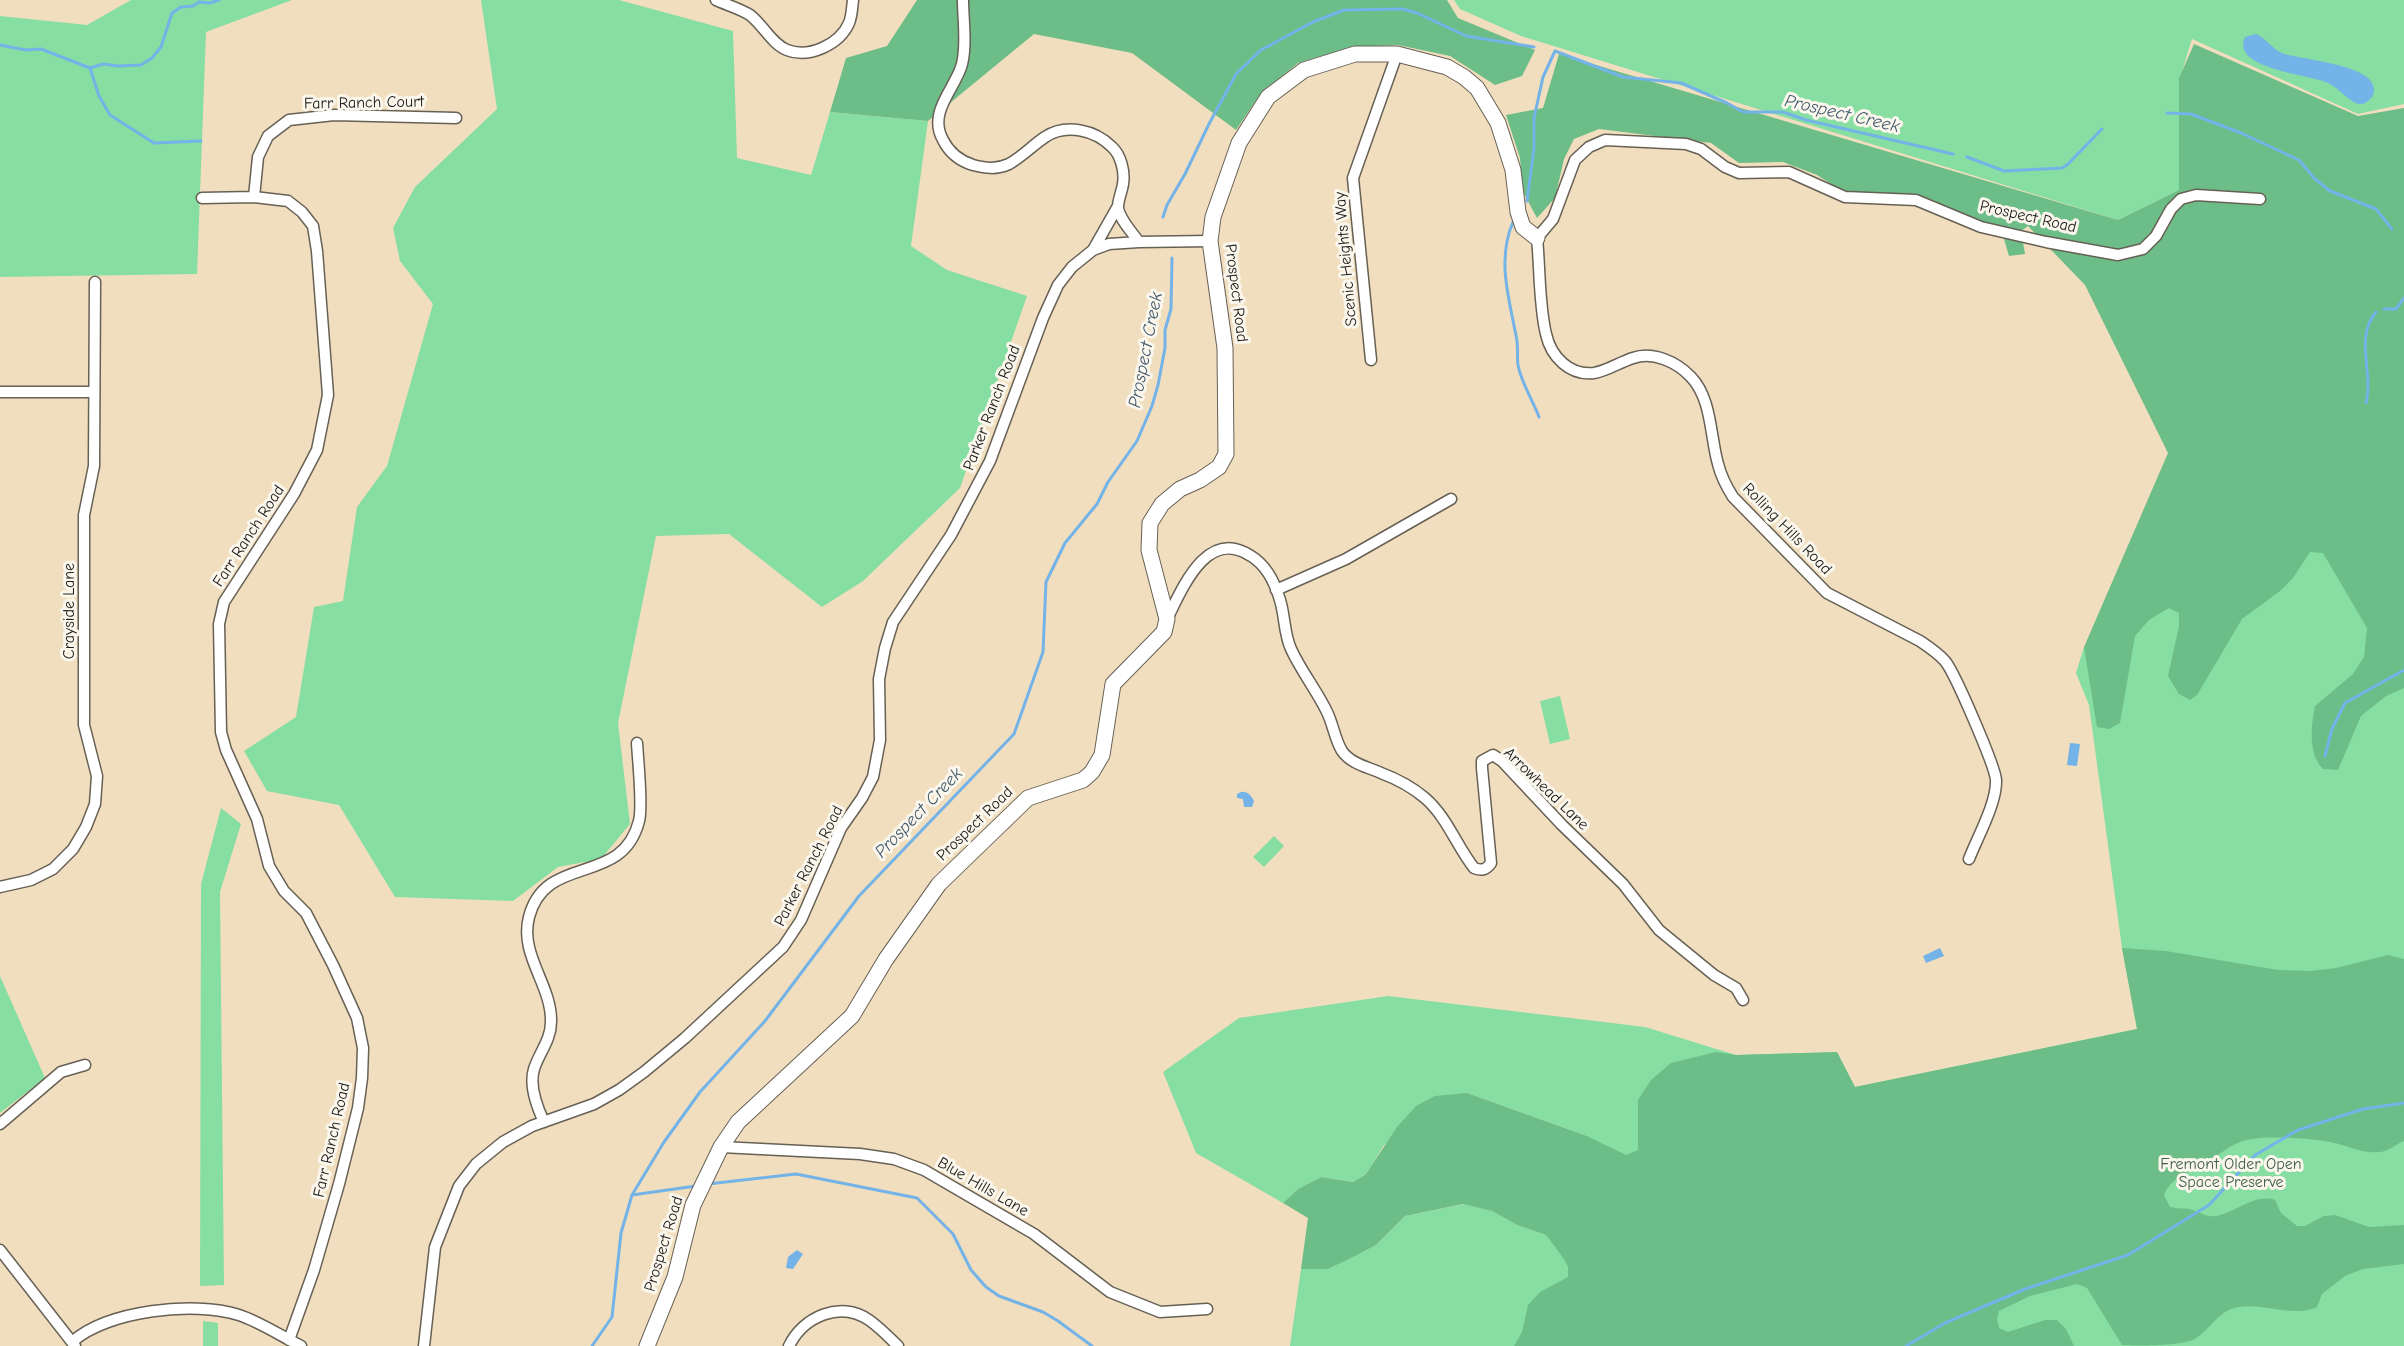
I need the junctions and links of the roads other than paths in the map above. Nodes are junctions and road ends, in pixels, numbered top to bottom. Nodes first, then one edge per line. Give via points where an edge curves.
1 (716, 0) edge
2 (853, 0) edge
3 (963, 0) edge
4 (1397, 54) junction
5 (456, 118) dead end
6 (254, 197) junction
7 (202, 198) dead end
8 (2260, 199) dead end
9 (1118, 206) junction
10 (1537, 238) junction
11 (1139, 242) junction
12 (1210, 242) junction
13 (1093, 250) junction
14 (95, 282) dead end
15 (1371, 360) dead end
16 (0, 392) edge
17 (94, 392) junction
18 (1451, 499) dead end
19 (1276, 590) junction
20 (1167, 618) junction
21 (637, 743) dead end
22 (1969, 859) dead end
23 (0, 886) edge
24 (1743, 1000) dead end
25 (85, 1065) dead end
26 (544, 1122) junction
27 (0, 1124) edge
28 (721, 1147) junction
29 (0, 1250) edge
30 (1207, 1309) dead end
31 (289, 1340) junction
32 (74, 1344) edge
33 (301, 1346) edge
34 (424, 1346) edge
35 (647, 1346) edge
36 (789, 1346) edge
37 (898, 1346) edge

1 - 2 street via 749,15 778,45 799,53 824,47 842,34 850,20
3 - 9 street, Parker Ranch Road via 962,64 939,116 941,137 950,151 965,163 998,168 1048,135 1070,129 1093,133 1113,147 1121,159 1124,182
4 - 10 street, Prospect Road via 1447,67 1477,88 1498,123 1513,170 1523,227
4 - 12 street, Prospect Road via 1355,54 1304,70 1268,97 1239,143 1215,211
4 - 15 street, Scenic Heights Way via 1353,178
5 - 6 street, Farr Ranch Court via 334,115 289,120 268,136 258,157
6 - 7 street, Farr Ranch Road
6 - 31 street, Farr Ranch Road via 288,201 313,226 328,395 317,450 307,472 224,602 219,634 221,732 257,819 269,866 284,891 306,913 333,965 357,1018 363,1048 358,1108 339,1184
8 - 10 street, Prospect Road via 2196,195 2181,199 2143,249 2118,255 1981,227 1916,200 1845,198 1789,172 1739,173 1686,144 1605,140 1589,147 1575,160 1553,219
9 - 11 street
9 - 13 street, Parker Ranch Road
10 - 22 street, Rolling Hills Road via 1546,335 1556,359 1573,371 1594,373 1636,357 1655,357 1669,361 1692,378 1706,405 1718,465 1733,497 1827,592 1920,641 1947,663 1996,779 1994,796
11 - 12 street, Parker Ranch Road
11 - 13 street, Parker Ranch Road via 1109,244
12 - 20 street, Prospect Road via 1225,348 1226,453 1219,467 1162,504 1150,523 1149,550
13 - 26 street, Parker Ranch Road via 1058,285 990,461 951,535 893,622 879,679 880,740 873,777 841,828 801,920 783,946 645,1072 594,1104
14 - 17 street, Crayside Lane
16 - 17 street
17 - 23 street, Crayside Lane via 94,466 84,515 84,725 97,776 95,804 73,849 52,869 31,880
18 - 19 street via 1346,559
19 - 20 street, Arrowhead Lane via 1260,561 1232,548 1220,548 1210,553 1187,578
19 - 24 street, Arrowhead Lane via 1290,648 1328,713 1342,750 1354,762 1407,785 1425,798 1441,813 1474,868 1487,869 1491,863 1482,761 1493,755 1623,884 1659,930 1736,988
20 - 28 street, Prospect Road via 1164,632 1113,684 1102,755 1092,772 1083,780 1028,798 939,884 852,1016 738,1122
21 - 26 street via 640,819 631,842 618,856 564,875 547,886 530,914 528,948 549,1004 551,1022 534,1070 533,1090
25 - 27 street via 61,1072
26 - 34 street, Parker Ranch Road via 503,1142 476,1164 459,1186 435,1247
28 - 30 street, Blue Hills Lane via 894,1159 924,1170 1034,1234 1110,1292 1160,1312
28 - 35 street, Prospect Road via 693,1204 675,1277
29 - 32 street
31 - 32 street via 242,1316 189,1309 123,1315 81,1334
31 - 33 street
36 - 37 street via 814,1317 840,1312 868,1319

